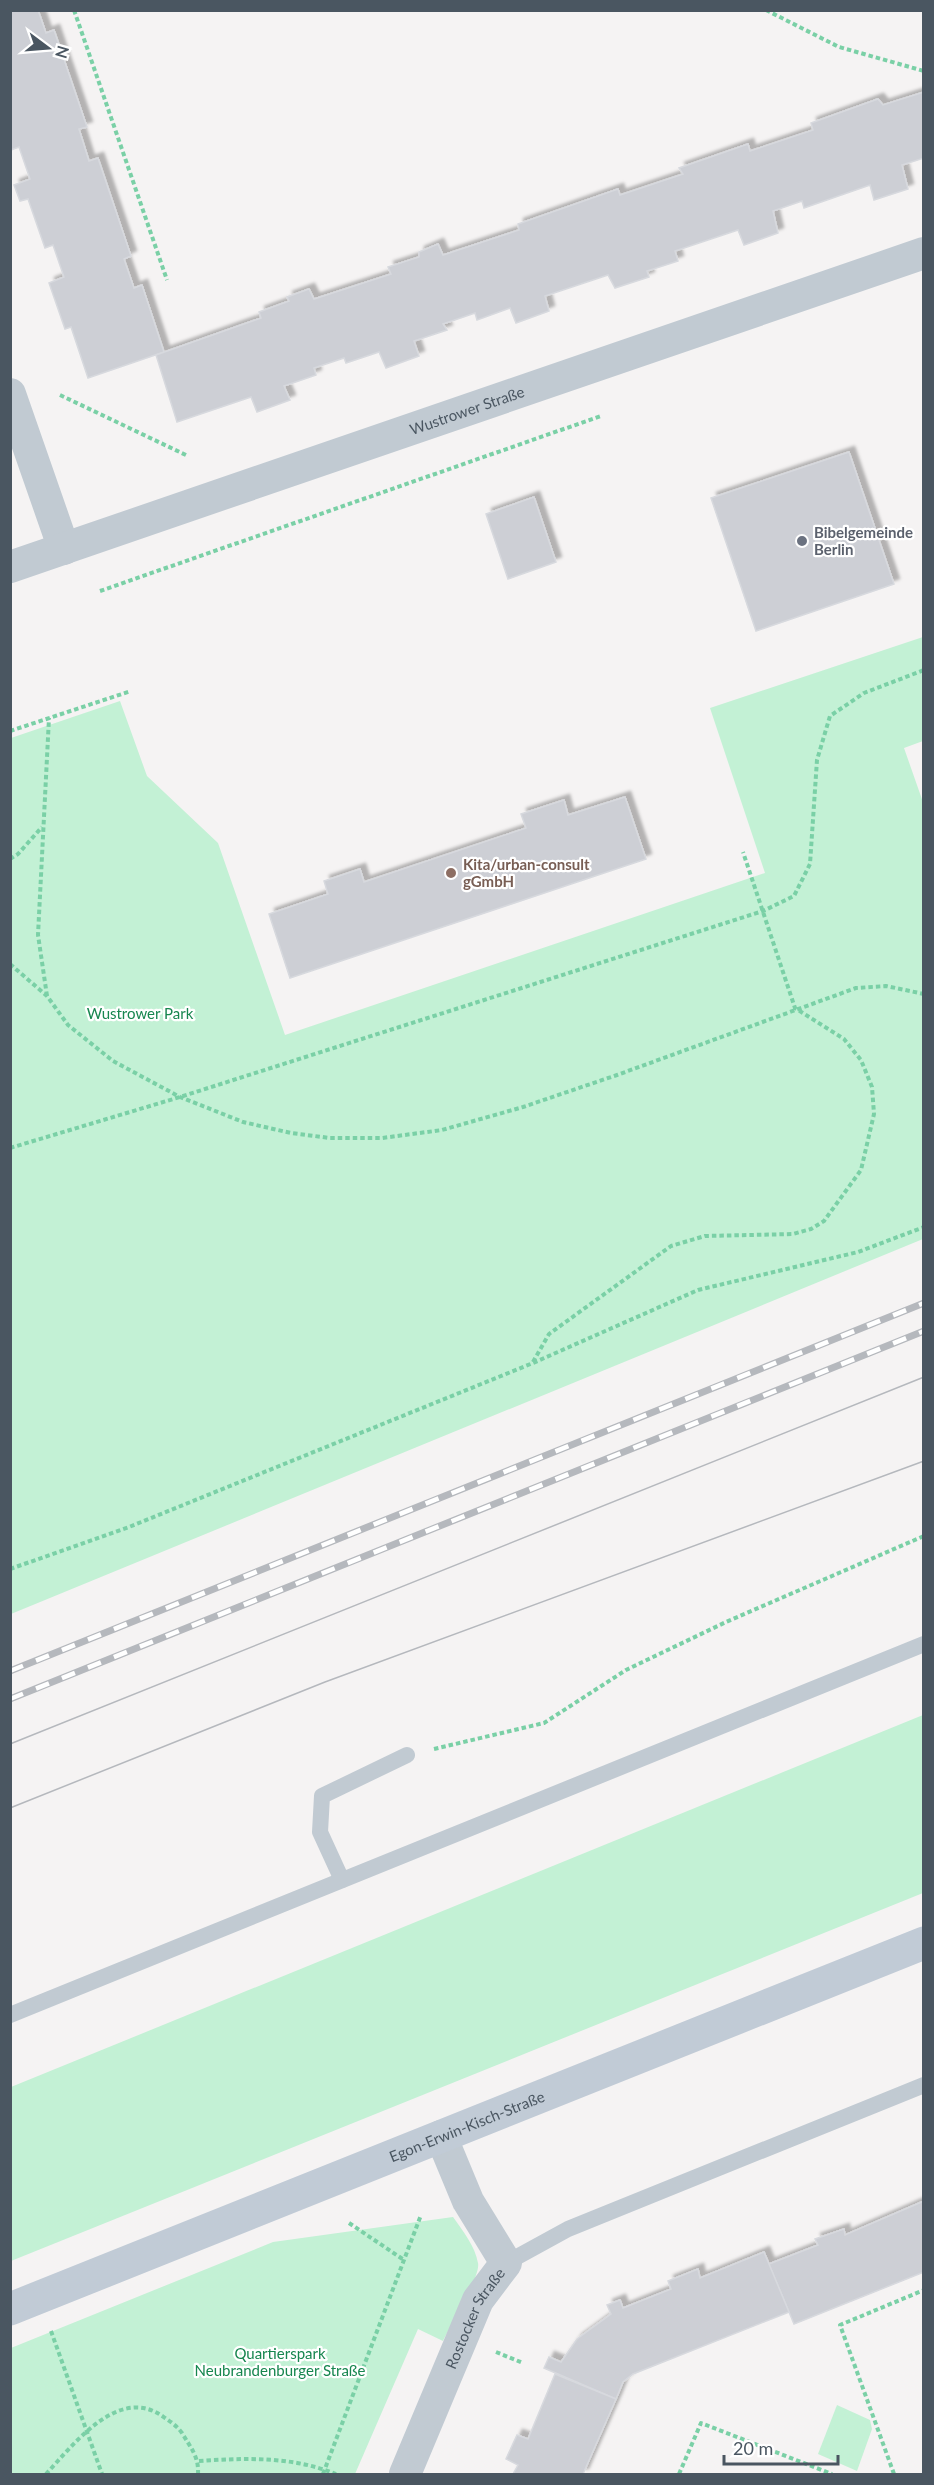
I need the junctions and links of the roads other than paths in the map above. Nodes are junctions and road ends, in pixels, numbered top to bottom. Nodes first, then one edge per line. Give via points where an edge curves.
1 (924, 253) edge
2 (10, 394) edge
3 (64, 549) junction
4 (10, 567) edge
5 (924, 1644) edge
6 (407, 1755) road end
7 (342, 1880) junction
8 (924, 1943) edge
9 (10, 2015) edge
10 (924, 2085) edge
11 (441, 2136) junction
12 (506, 2263) junction
13 (10, 2309) edge
14 (405, 2475) edge

1 - 3 street, Wustrower Straße
2 - 3 street
3 - 4 street, Wustrower Straße
5 - 7 lane
6 - 7 lane via 322,1796 320,1832
7 - 9 lane
8 - 11 street, Egon-Erwin-Kisch-Straße
10 - 12 lane via 568,2229
11 - 12 street, Rostocker Straße via 468,2201
11 - 13 street, Egon-Erwin-Kisch-Straße
12 - 14 street, Rostocker Straße via 478,2300

